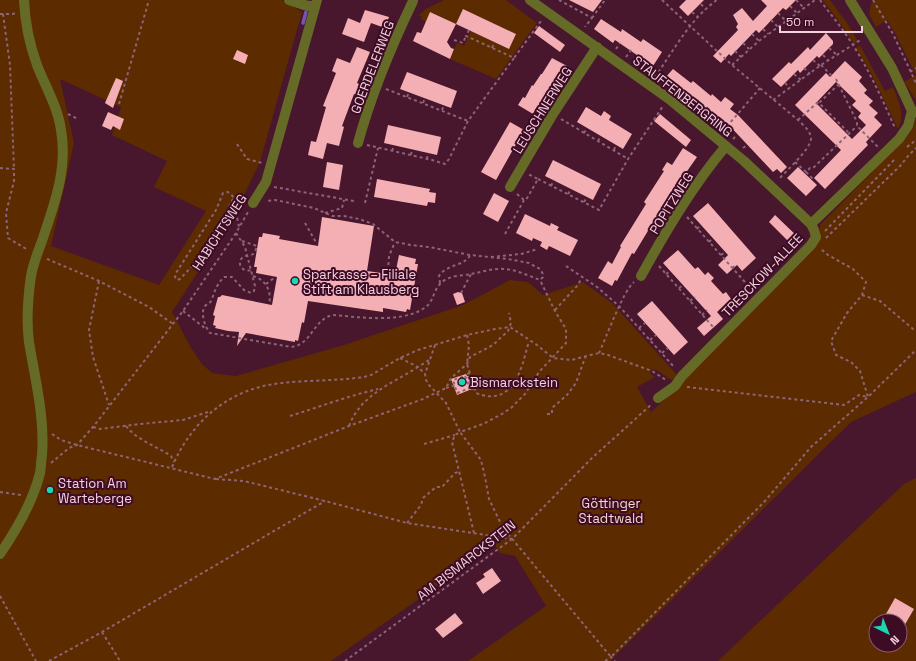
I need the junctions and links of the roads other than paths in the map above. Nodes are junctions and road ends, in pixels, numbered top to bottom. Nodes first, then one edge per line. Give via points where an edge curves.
1 (289, 0) edge
2 (410, 0) edge
3 (530, 0) edge
4 (855, 1) edge
5 (25, 2) edge
6 (316, 4) edge
7 (597, 47) junction
8 (914, 111) edge
9 (358, 143) dead end
10 (726, 146) junction
11 (510, 187) dead end
12 (253, 203) road end
13 (811, 224) junction
14 (641, 276) dead end
15 (658, 398) road end
16 (0, 554) edge

1 - 6 street via 304,6
2 - 9 street, GOERDELERWEG
3 - 7 street, STAUFFENBERGRING
4 - 8 street
5 - 16 street via 29,40 61,129 62,173 31,274 28,300 28,325 43,427 40,472 32,497
6 - 12 street, HABICHTSWEG via 264,186
7 - 10 street, STAUFFENBERGRING
7 - 11 street, LEUSCHNERWEG via 553,114
8 - 13 street, TRESCKOW-ALLEE via 899,139
10 - 13 street, STAUFFENBERGRING
10 - 14 street, POPITZWEG via 710,165
13 - 15 street, TRESCKOW-ALLEE via 816,242 758,298 675,386

